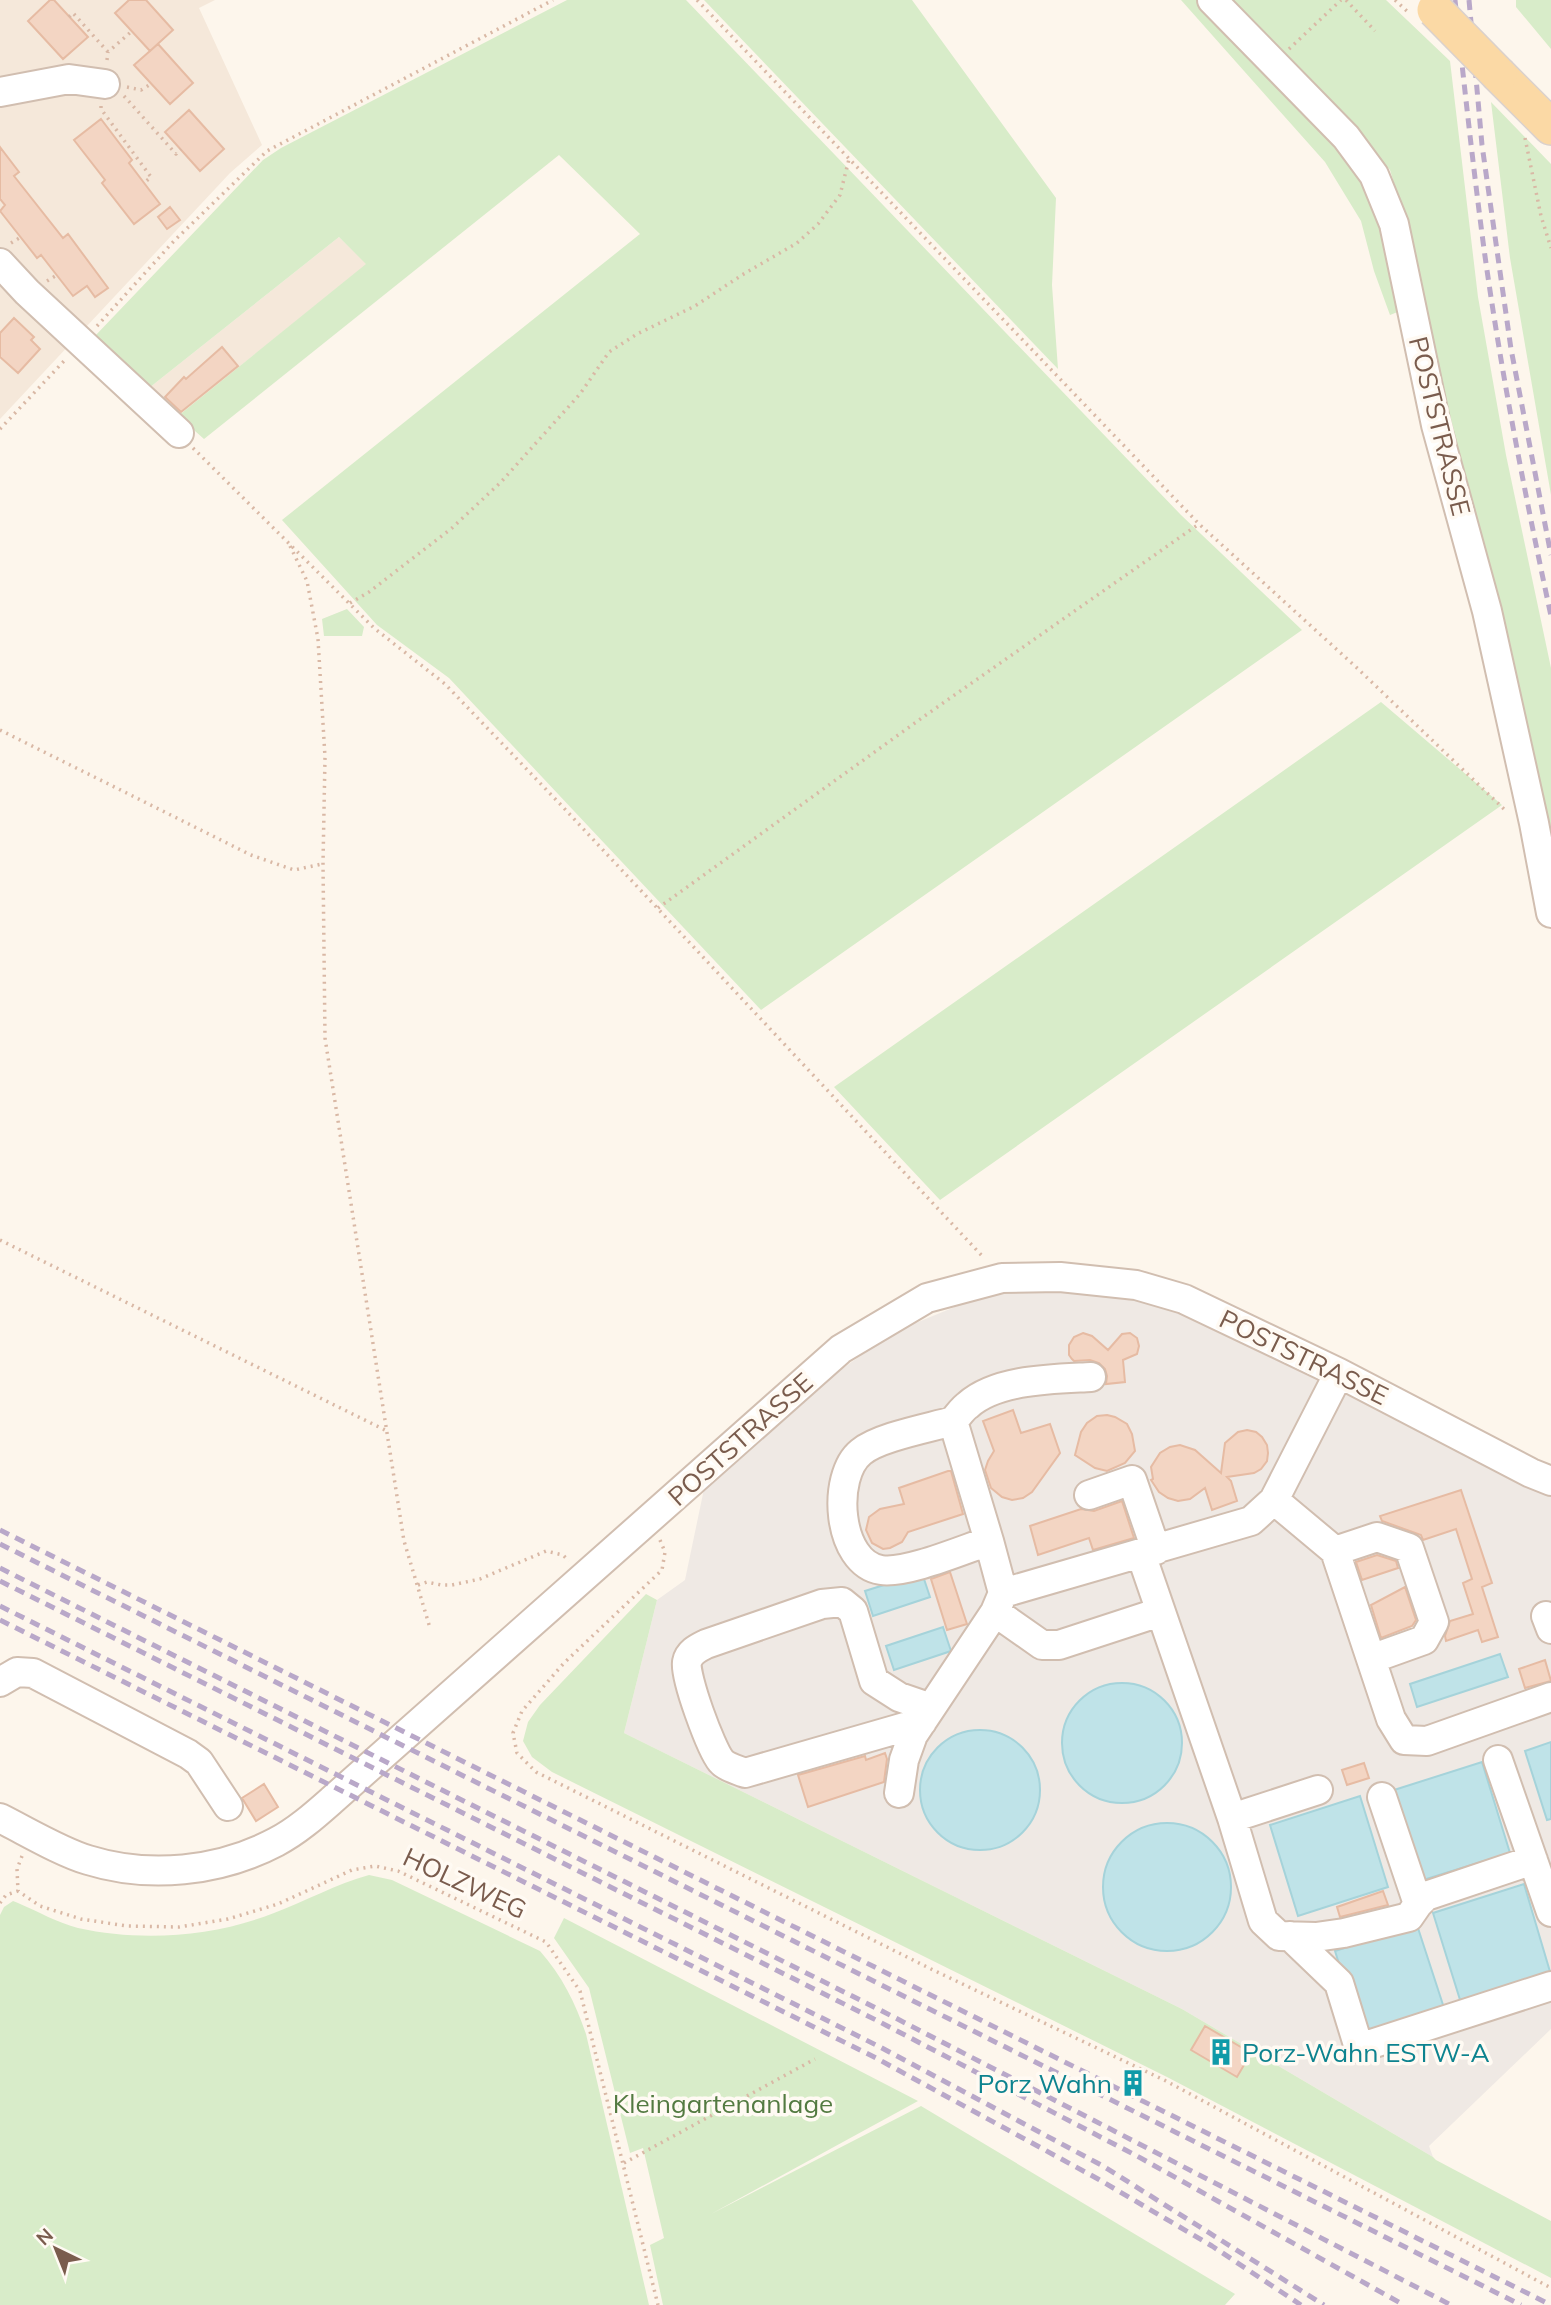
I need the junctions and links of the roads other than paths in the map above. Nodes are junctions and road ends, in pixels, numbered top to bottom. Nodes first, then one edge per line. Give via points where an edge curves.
1 (1212, 0) edge
2 (1430, 5) edge
3 (104, 84) road end
4 (0, 92) edge
5 (1538, 128) edge
6 (0, 263) edge
7 (178, 433) road end
8 (1551, 913) edge
9 (1339, 1373) junction
10 (1091, 1377) dead end
11 (953, 1421) junction
12 (1551, 1481) edge
13 (1089, 1495) dead end
14 (1273, 1500) junction
15 (989, 1541) junction
16 (1335, 1551) junction
17 (1149, 1552) junction
18 (999, 1603) junction
19 (1160, 1612) junction
20 (1371, 1659) junction
21 (0, 1682) edge
22 (1551, 1697) edge
23 (926, 1715) junction
24 (1498, 1760) dead end
25 (1318, 1790) dead end
26 (899, 1793) dead end
27 (1382, 1797) dead end
28 (228, 1806) dead end
29 (0, 1818) edge
30 (1232, 1818) junction
31 (1533, 1860) junction
32 (1418, 1904) junction
33 (1551, 1912) edge
34 (1290, 1936) junction
35 (1551, 1986) edge

1 - 8 street, POSTSTRASSE via 1346,137 1374,175 1394,224 1437,425 1487,611
2 - 5 main road, bridge via 1499,75
3 - 4 street via 69,79
6 - 7 street
9 - 12 street, POSTSTRASSE
9 - 14 street
9 - 29 street, POSTSTRASSE via 1184,1299 1136,1285 1060,1277 1002,1278 927,1298 841,1349 306,1823 278,1841 216,1865 139,1871 87,1860
10 - 11 street via 1012,1385 981,1396
11 - 15 street
11 - 15 street via 861,1452 848,1469 843,1494 843,1520 850,1544 877,1570 896,1571
13 - 17 street via 1132,1480
14 - 16 street
14 - 17 street via 1251,1521
15 - 18 street
16 - 20 street
16 - 20 street via 1377,1536 1409,1548 1434,1622 1424,1640
17 - 18 street
17 - 19 street
18 - 19 street via 1042,1645 1059,1645
18 - 23 street
19 - 30 street
20 - 22 street via 1391,1719 1404,1740 1427,1741
21 - 28 street via 18,1672 33,1673 188,1754 199,1762
23 - 23 street via 874,1681 853,1611 842,1602 706,1644 693,1651 686,1664 722,1763 745,1773
23 - 26 street via 904,1760
24 - 31 street
25 - 30 street
27 - 32 street
30 - 34 street via 1263,1921 1279,1936
31 - 32 street via 1426,1896
31 - 33 street
32 - 34 street via 1409,1917 1344,1934
34 - 35 street via 1339,1983 1359,2048

